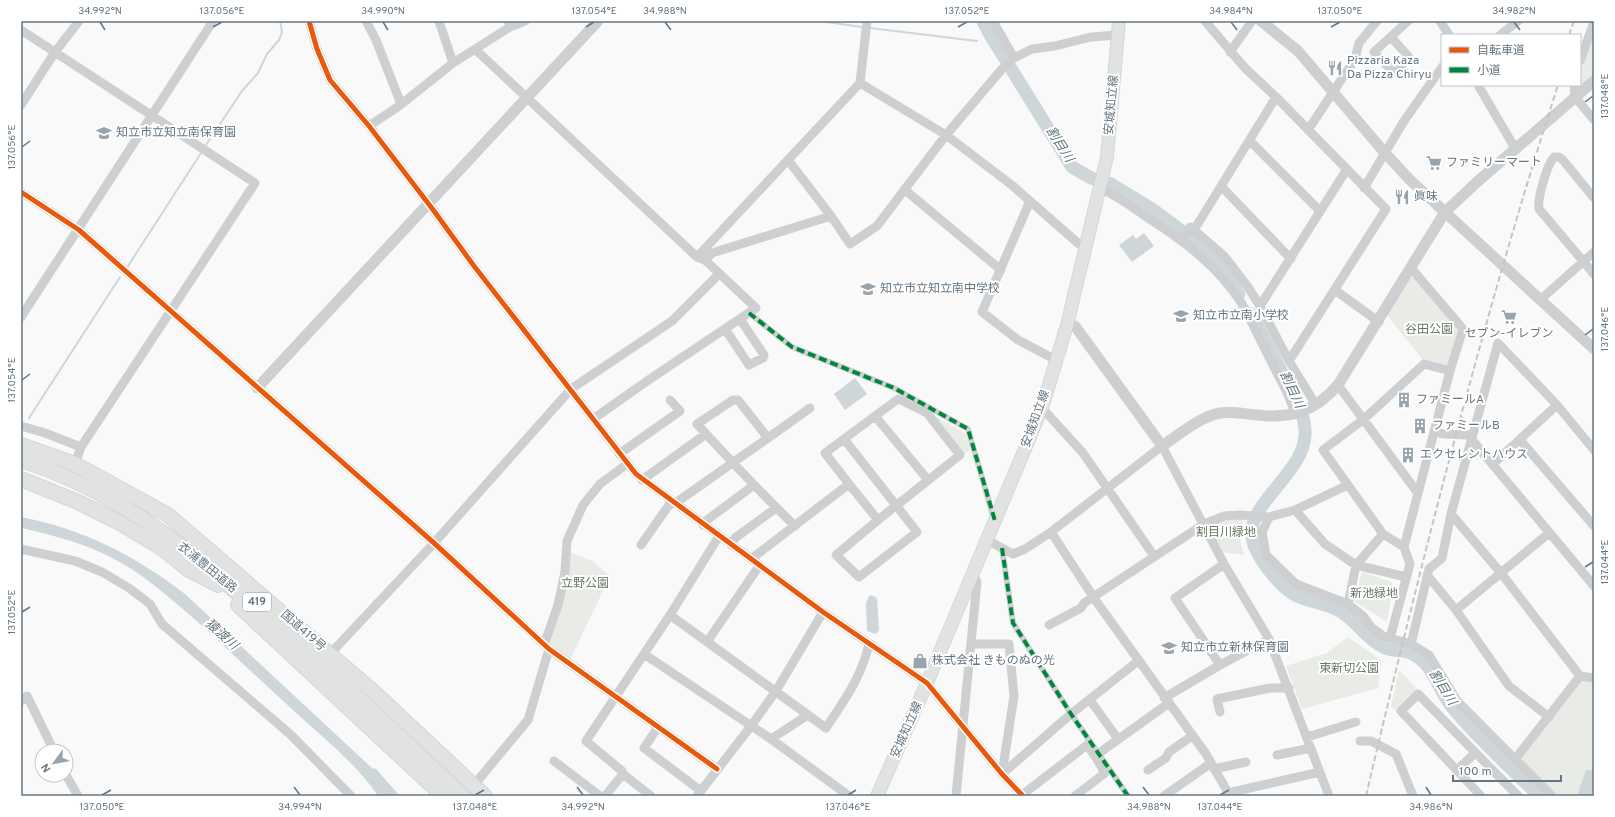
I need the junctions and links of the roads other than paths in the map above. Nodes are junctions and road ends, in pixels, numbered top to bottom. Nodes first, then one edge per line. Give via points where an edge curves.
1 (80, 21) edge
2 (213, 21) edge
3 (309, 21) edge
4 (366, 21) edge
5 (439, 21) edge
6 (525, 21) edge
7 (598, 21) edge
8 (867, 21) edge
9 (993, 21) edge
10 (1119, 21) edge
11 (1205, 21) edge
12 (1252, 21) edge
13 (1261, 21) edge
14 (1377, 21) edge
15 (1408, 21) edge
16 (1440, 21) edge
17 (1518, 21) edge
18 (1594, 22) edge
19 (509, 24) edge
20 (21, 30) edge
21 (1448, 34) edge
22 (1501, 34) edge
23 (1118, 35) junction
24 (1390, 37) dead end
25 (476, 50) junction
26 (55, 52) junction
27 (1230, 52) junction
28 (1014, 58) junction
29 (1581, 58) edge
30 (454, 63) junction
31 (1441, 68) edge
32 (1594, 81) edge
33 (860, 84) junction
34 (1479, 86) edge
35 (1574, 86) edge
36 (1333, 92) junction
37 (1276, 97) junction
38 (1576, 97) junction
39 (526, 99) junction
40 (401, 104) junction
41 (21, 105) edge
42 (153, 116) junction
43 (1594, 120) edge
44 (369, 126) junction
45 (1308, 130) junction
46 (946, 135) junction
47 (1250, 141) junction
48 (1516, 150) junction
49 (1384, 153) junction
50 (788, 160) junction
51 (1347, 169) junction
52 (1221, 186) junction
53 (1099, 188) junction
54 (1364, 188) junction
55 (905, 190) junction
56 (21, 192) edge
57 (1594, 198) edge
58 (1030, 201) junction
59 (428, 204) junction
60 (1320, 211) junction
61 (1445, 212) junction
62 (831, 216) junction
63 (1192, 229) junction
64 (79, 230) junction
65 (1182, 240) junction
66 (1085, 247) junction
67 (1594, 252) edge
68 (1291, 258) junction
69 (701, 259) junction
70 (1583, 261) junction
71 (1411, 268) junction
72 (1001, 270) junction
73 (719, 274) junction
74 (1594, 274) edge
75 (1335, 290) junction
76 (1540, 300) junction
77 (1260, 306) junction
78 (171, 311) junction
79 (749, 313) junction
80 (21, 317) edge
81 (740, 319) junction
82 (1378, 322) junction
83 (1067, 324) junction
84 (725, 329) junction
85 (1594, 349) edge
86 (1056, 360) junction
87 (1289, 361) junction
88 (1450, 371) junction
89 (1338, 385) junction
90 (257, 388) junction
91 (571, 390) junction
92 (670, 400) dead end
93 (1557, 406) junction
94 (810, 408) dead end
95 (1042, 408) junction
96 (1304, 410) junction
97 (875, 416) junction
98 (593, 419) junction
99 (1364, 419) junction
100 (21, 426) edge
101 (1434, 432) junction
102 (706, 434) junction
103 (768, 438) junction
104 (844, 439) junction
105 (1472, 440) junction
106 (1520, 440) junction
107 (21, 444) edge
108 (1162, 446) junction
109 (81, 447) junction
110 (1594, 450) edge
111 (21, 452) edge
112 (619, 454) junction
113 (21, 460) edge
114 (732, 463) junction
115 (75, 464) junction
116 (627, 464) junction
117 (1493, 464) junction
118 (21, 469) edge
119 (21, 479) edge
120 (642, 480) junction
121 (928, 480) junction
122 (849, 484) junction
123 (754, 485) junction
124 (1348, 485) junction
125 (1107, 489) junction
126 (1417, 492) junction
127 (672, 503) junction
128 (897, 505) junction
129 (776, 508) junction
130 (1295, 510) junction
131 (1452, 514) junction
132 (1267, 517) junction
133 (878, 520) junction
134 (995, 520) junction
135 (1204, 524) junction
136 (703, 525) junction
137 (795, 526) junction
138 (1594, 526) edge
139 (1051, 532) junction
140 (1550, 533) junction
141 (1383, 534) junction
142 (719, 536) junction
143 (987, 540) junction
144 (434, 543) junction
145 (642, 545) dead end
146 (731, 545) junction
147 (1404, 547) junction
148 (21, 548) edge
149 (1002, 548) junction
150 (1154, 556) junction
151 (751, 559) junction
152 (1224, 564) junction
153 (1356, 565) junction
154 (760, 566) junction
155 (1501, 573) junction
156 (973, 574) junction
157 (1427, 575) junction
158 (1406, 577) junction
159 (215, 582) junction
160 (1594, 586) edge
161 (1095, 597) junction
162 (1348, 604) junction
163 (1456, 610) junction
164 (823, 612) junction
165 (670, 615) junction
166 (1048, 625) dead end
167 (1390, 638) junction
168 (1269, 639) junction
169 (707, 642) junction
170 (869, 644) junction
171 (971, 644) junction
172 (1411, 644) junction
173 (547, 647) junction
174 (330, 654) junction
175 (644, 654) junction
176 (1138, 661) junction
177 (1220, 665) junction
178 (1580, 676) junction
179 (1594, 678) edge
180 (928, 683) junction
181 (1289, 688) junction
182 (776, 691) junction
183 (615, 696) junction
184 (1090, 700) junction
185 (1167, 700) junction
186 (21, 701) edge
187 (1220, 712) dead end
188 (1071, 714) junction
189 (808, 715) junction
190 (1549, 717) junction
191 (1356, 722) dead end
192 (963, 725) junction
193 (751, 726) junction
194 (658, 727) junction
195 (1192, 736) junction
196 (1307, 737) junction
197 (771, 739) junction
198 (1118, 739) junction
199 (1360, 741) dead end
200 (50, 743) edge
201 (1311, 748) junction
202 (1475, 753) junction
203 (1097, 755) junction
204 (1277, 756) dead end
205 (1516, 758) junction
206 (554, 761) dead end
207 (1246, 762) dead end
208 (1212, 766) junction
209 (717, 770) junction
210 (1148, 770) dead end
211 (1457, 770) junction
212 (1320, 772) junction
213 (623, 774) junction
214 (1002, 774) junction
215 (71, 783) edge
216 (469, 790) edge
217 (699, 793) edge
218 (1229, 794) edge
219 (78, 796) edge
220 (352, 796) edge
221 (443, 796) edge
222 (455, 796) edge
223 (485, 796) edge
224 (600, 796) edge
225 (605, 796) edge
226 (651, 796) edge
227 (849, 796) edge
228 (877, 796) edge
229 (956, 796) edge
230 (1023, 796) edge
231 (1075, 796) edge
232 (1128, 796) edge
233 (1164, 796) edge
234 (1329, 796) edge
235 (1413, 796) edge
236 (1481, 796) edge
237 (1518, 796) edge
238 (1552, 796) edge

1 - 26 street
2 - 42 street
3 - 44 street via 325,71
4 - 40 street
5 - 30 street
6 - 19 street
7 - 39 street
8 - 33 street
9 - 28 street
10 - 23 main road, 安城知立線
11 - 27 street
12 - 27 street
13 - 36 street via 1298,51
14 - 36 street via 1359,43 1355,59
15 - 24 street
16 - 21 street
17 - 22 street
18 - 29 street
19 - 25 street
20 - 26 street
23 - 28 street via 1091,37 1032,49
23 - 53 main road, 安城知立線 via 1107,157
25 - 30 street
25 - 39 street
26 - 41 street
26 - 42 street
27 - 37 street
28 - 46 street
30 - 40 street
31 - 49 street
32 - 38 street
33 - 46 street
33 - 50 street
34 - 48 street
35 - 38 street
36 - 45 street
36 - 49 street
37 - 45 street
37 - 47 street
38 - 43 street
38 - 48 street
39 - 59 street
39 - 69 street
40 - 44 street
42 - 64 street
42 - 78 street via 255,183
44 - 59 street
45 - 51 street
46 - 55 street
46 - 58 street
47 - 52 street
47 - 60 street
48 - 61 street
49 - 54 street
49 - 61 street
50 - 62 street
50 - 69 street
51 - 54 street
51 - 60 street
52 - 63 street
52 - 68 street
53 - 65 street
53 - 66 main road, 安城知立線
54 - 75 street via 1386,209
55 - 62 street via 877,226 850,244
55 - 72 street
56 - 64 street
57 - 70 street via 1562,159 1559,156 1554,157 1539,199 1539,209
58 - 66 street
58 - 72 street
59 - 90 street
59 - 91 street
60 - 68 street
61 - 71 street
61 - 76 street
62 - 69 street via 712,253
63 - 65 street
63 - 77 street via 1225,257
64 - 78 street
64 - 80 street
65 - 96 street via 1214,269 1241,304 1283,386
66 - 83 main road, 安城知立線
67 - 70 street
68 - 77 street
69 - 73 street
70 - 74 street
70 - 76 street
71 - 82 street
71 - 88 street via 1463,329
72 - 86 street via 982,312 1018,340
73 - 79 street via 756,308
73 - 91 street via 672,321
75 - 82 street
75 - 87 street
76 - 85 street
77 - 87 street
78 - 90 street
78 - 109 street
79 - 81 street
79 - 134 street via 792,347 894,388 968,429
81 - 84 street
81 - 84 street via 764,355 763,358 749,365
82 - 89 street
83 - 86 main road, 安城知立線
83 - 108 street via 1075,326
84 - 98 street
86 - 95 main road, 安城知立線
87 - 96 street
88 - 99 street via 1424,364
88 - 101 street
89 - 96 street
89 - 99 street
90 - 144 street
91 - 98 street
91 - 144 street
92 - 112 street via 680,411
93 - 105 street via 1498,343
93 - 106 street
93 - 110 street
94 - 103 street
95 - 125 street via 1083,453
95 - 134 main road, 安城知立線
96 - 108 street via 1270,417 1221,413 1204,418
97 - 104 street
97 - 121 street
97 - 121 street via 898,400 927,413 960,455
98 - 112 street
99 - 124 street via 1323,450
99 - 126 street
100 - 109 street
101 - 105 street via 1468,435
101 - 126 street
102 - 103 street via 697,424 733,400 738,400
102 - 114 street
102 - 120 street
103 - 114 street
104 - 122 street via 825,453
104 - 128 street
105 - 117 street
105 - 131 street
106 - 117 street
106 - 138 street
107 - 115 highway, 国道419号 / 419
108 - 125 street
108 - 135 street
109 - 115 street
111 - 216 highway, 衣浦豊田道路 / 419 via 50,462 116,492 174,529 248,593 288,622
112 - 116 street
113 - 222 highway, 衣浦豊田道路 / 419 via 106,496 179,545 251,605
114 - 123 street
114 - 127 street
115 - 174 highway, 国道419号 / 419 via 168,515
116 - 120 street
116 - 173 street via 600,484 584,505 567,541 565,572
117 - 140 street
118 - 159 highway, 衣浦豊田道路 / 419 via 68,488 152,534
119 - 159 highway, 419 via 78,502 118,522 163,548 189,570
120 - 127 street
121 - 128 street
122 - 133 street
122 - 137 street
123 - 129 street
123 - 136 street
124 - 130 street
124 - 141 street
125 - 139 street
125 - 150 street
126 - 147 street
127 - 136 street
127 - 145 street
128 - 133 street
128 - 133 street via 917,532 859,578 836,555
129 - 137 street
129 - 146 street via 735,538
130 - 132 street
130 - 153 street via 1325,544
131 - 155 street
131 - 157 street via 1442,558 1429,569
132 - 135 street via 1224,516
132 - 162 street via 1262,532 1266,555 1296,584
134 - 143 main road, 安城知立線
135 - 150 street
135 - 152 street
136 - 142 street
137 - 151 street
139 - 149 street via 1013,554
139 - 161 street
140 - 155 street
140 - 160 street
141 - 147 street
141 - 153 street
142 - 146 street
142 - 165 street
143 - 149 street
143 - 156 main road, 安城知立線
144 - 173 street
144 - 174 street
146 - 151 street
147 - 158 street via 1410,564
148 - 220 street via 75,561 102,572 129,588 150,604 162,624 291,735
149 - 188 street via 1013,623
150 - 161 street
151 - 154 street
152 - 168 street
152 - 177 street via 1174,598
153 - 158 street
153 - 162 street
154 - 164 street
154 - 169 street
155 - 163 street
155 - 178 street
156 - 171 street via 977,582
156 - 180 main road, 安城知立線
157 - 163 street
157 - 172 street
158 - 167 street
159 - 221 highway, 419
161 - 166 street via 1084,603 1081,608
161 - 176 street
162 - 167 street via 1363,616 1372,628
163 - 190 street via 1509,686
164 - 170 street
164 - 182 street
165 - 169 street
165 - 175 street
167 - 172 street
168 - 177 street
168 - 181 street
169 - 182 street
170 - 180 street
170 - 189 street via 857,680 826,728
171 - 192 street
171 - 214 street via 1009,644 1014,696
172 - 205 street via 1429,655 1458,702
173 - 183 street
173 - 216 street via 528,720
174 - 216 highway, 国道419号 / 419
175 - 183 street
175 - 193 street
176 - 184 street
176 - 185 street
177 - 185 street
178 - 179 street
178 - 190 street
180 - 192 street
180 - 228 main road, 安城知立線
181 - 187 street via 1270,688 1217,699
181 - 196 street
182 - 189 street
182 - 193 street
183 - 194 street
183 - 213 street via 586,741
184 - 188 street
184 - 198 street
185 - 195 street
185 - 198 street
186 - 200 street via 27,696
188 - 203 street
188 - 214 street
189 - 197 street
190 - 205 street
191 - 196 street
192 - 214 street
192 - 229 street
193 - 197 street
193 - 209 street
194 - 209 street
194 - 217 street via 644,748
195 - 208 street
195 - 210 street
196 - 201 street
197 - 227 street
198 - 203 street
199 - 235 street via 1371,741 1396,754
201 - 204 street
201 - 212 street
202 - 211 street
202 - 211 street via 1418,694 1401,711
202 - 237 street
203 - 230 street via 1087,745
203 - 231 street via 1105,773
203 - 232 street
205 - 238 street
206 - 224 street
207 - 208 street
208 - 218 street
208 - 233 street
209 - 217 street
211 - 236 street
212 - 218 street
212 - 234 street
213 - 225 street
213 - 226 street
214 - 230 street
215 - 219 street
216 - 223 highway, 国道419号 / 419

